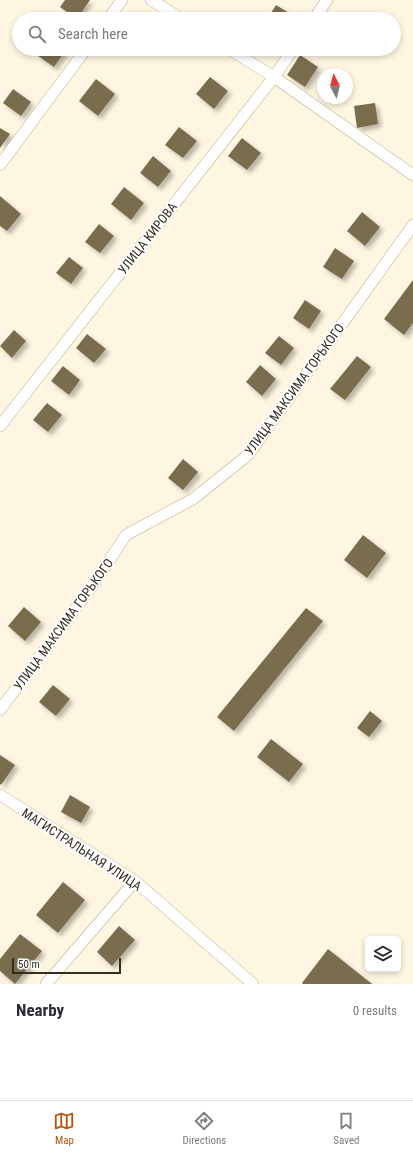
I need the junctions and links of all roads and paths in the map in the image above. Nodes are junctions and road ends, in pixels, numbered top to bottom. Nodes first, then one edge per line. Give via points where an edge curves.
1 (122, 0) edge
2 (151, 0) edge
3 (327, 0) edge
4 (113, 12) edge
5 (171, 12) edge
6 (319, 12) edge
7 (81, 56) edge
8 (240, 56) edge
9 (288, 56) edge
10 (274, 77) junction
11 (0, 165) edge
12 (413, 175) edge
13 (413, 225) edge
14 (0, 426) edge
15 (0, 710) edge
16 (0, 795) edge
17 (135, 881) junction
18 (46, 984) edge
19 (253, 984) edge

1 - 4 street
2 - 5 street
3 - 6 street
7 - 11 street
8 - 10 street
9 - 10 street, УЛИЦА КИРОВА
10 - 12 street
10 - 14 street, УЛИЦА КИРОВА
13 - 15 street, УЛИЦА МАКСИМА ГОРЬКОГО via 248,455 193,499 126,535 93,585
16 - 17 street, МАГИСТРАЛЬНАЯ УЛИЦА
17 - 18 street
17 - 19 street, МАГИСТРАЛЬНАЯ УЛИЦА

